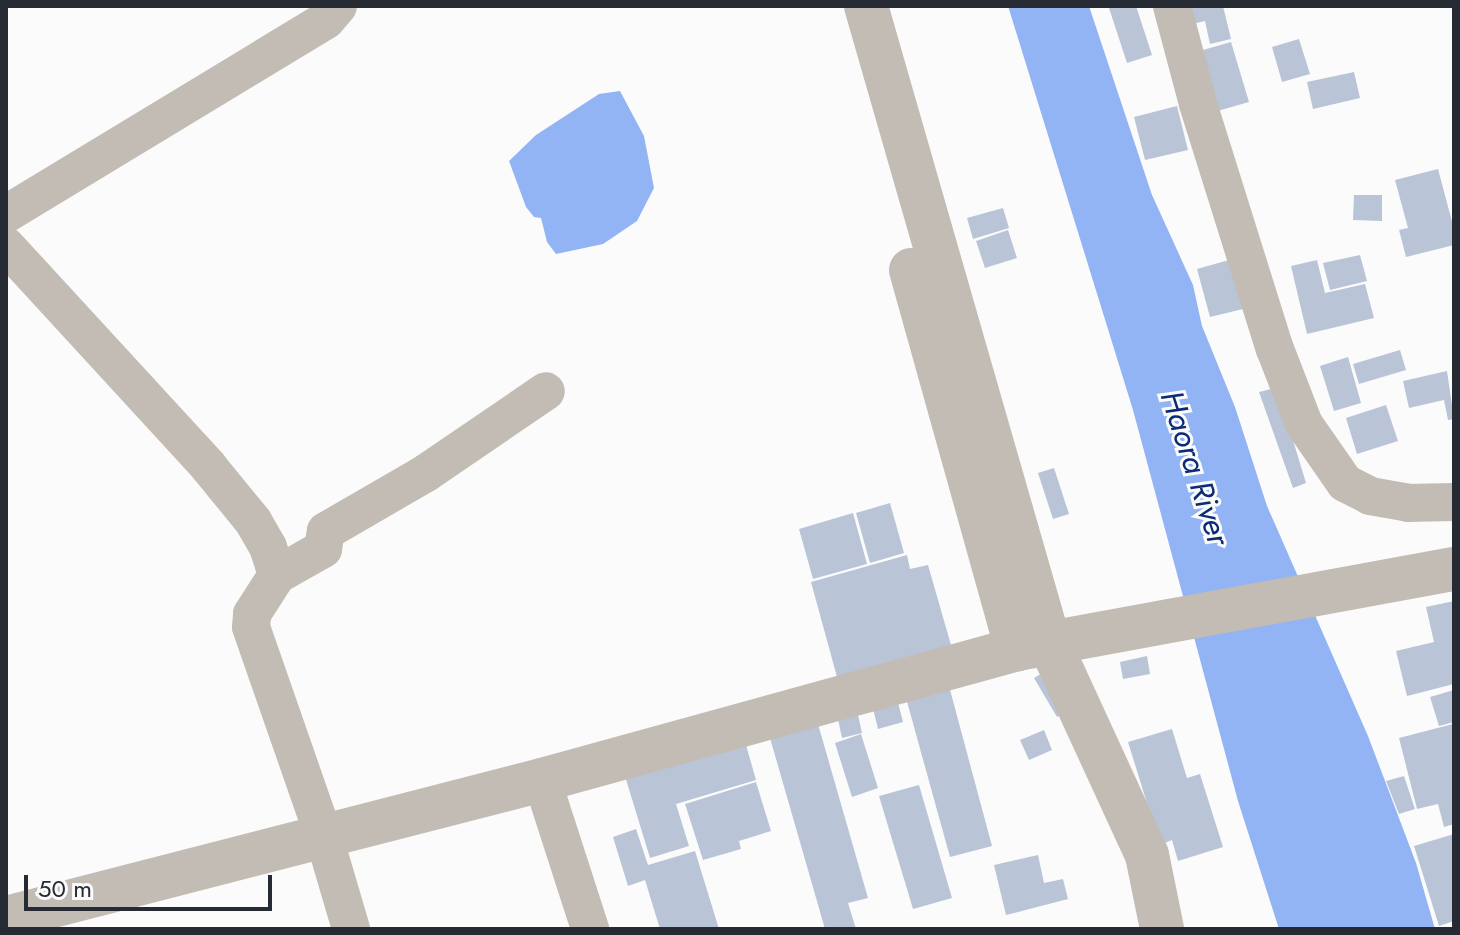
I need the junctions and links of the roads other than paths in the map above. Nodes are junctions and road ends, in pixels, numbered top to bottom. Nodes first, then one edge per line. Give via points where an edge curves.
1 (338, 6) edge
2 (837, 6) edge
3 (866, 6) edge
4 (1172, 6) edge
5 (6, 214) edge
6 (6, 246) edge
7 (546, 391) dead end
8 (1454, 502) edge
9 (1454, 569) edge
10 (277, 575) junction
11 (1033, 645) junction
12 (542, 780) junction
13 (324, 837) junction
14 (6, 918) edge
15 (351, 929) edge
16 (590, 929) edge
17 (1162, 929) edge

1 - 5 street via 326,20
2 - 11 street
3 - 11 street
4 - 8 street via 1275,349 1304,424 1345,483 1370,496 1408,503
6 - 10 street via 208,466 253,521
7 - 10 street via 426,473 326,531 323,549
9 - 11 street
10 - 13 street via 252,614 251,627
11 - 12 street
11 - 17 street via 1147,855
12 - 13 street
12 - 16 street
13 - 14 street
13 - 15 street

